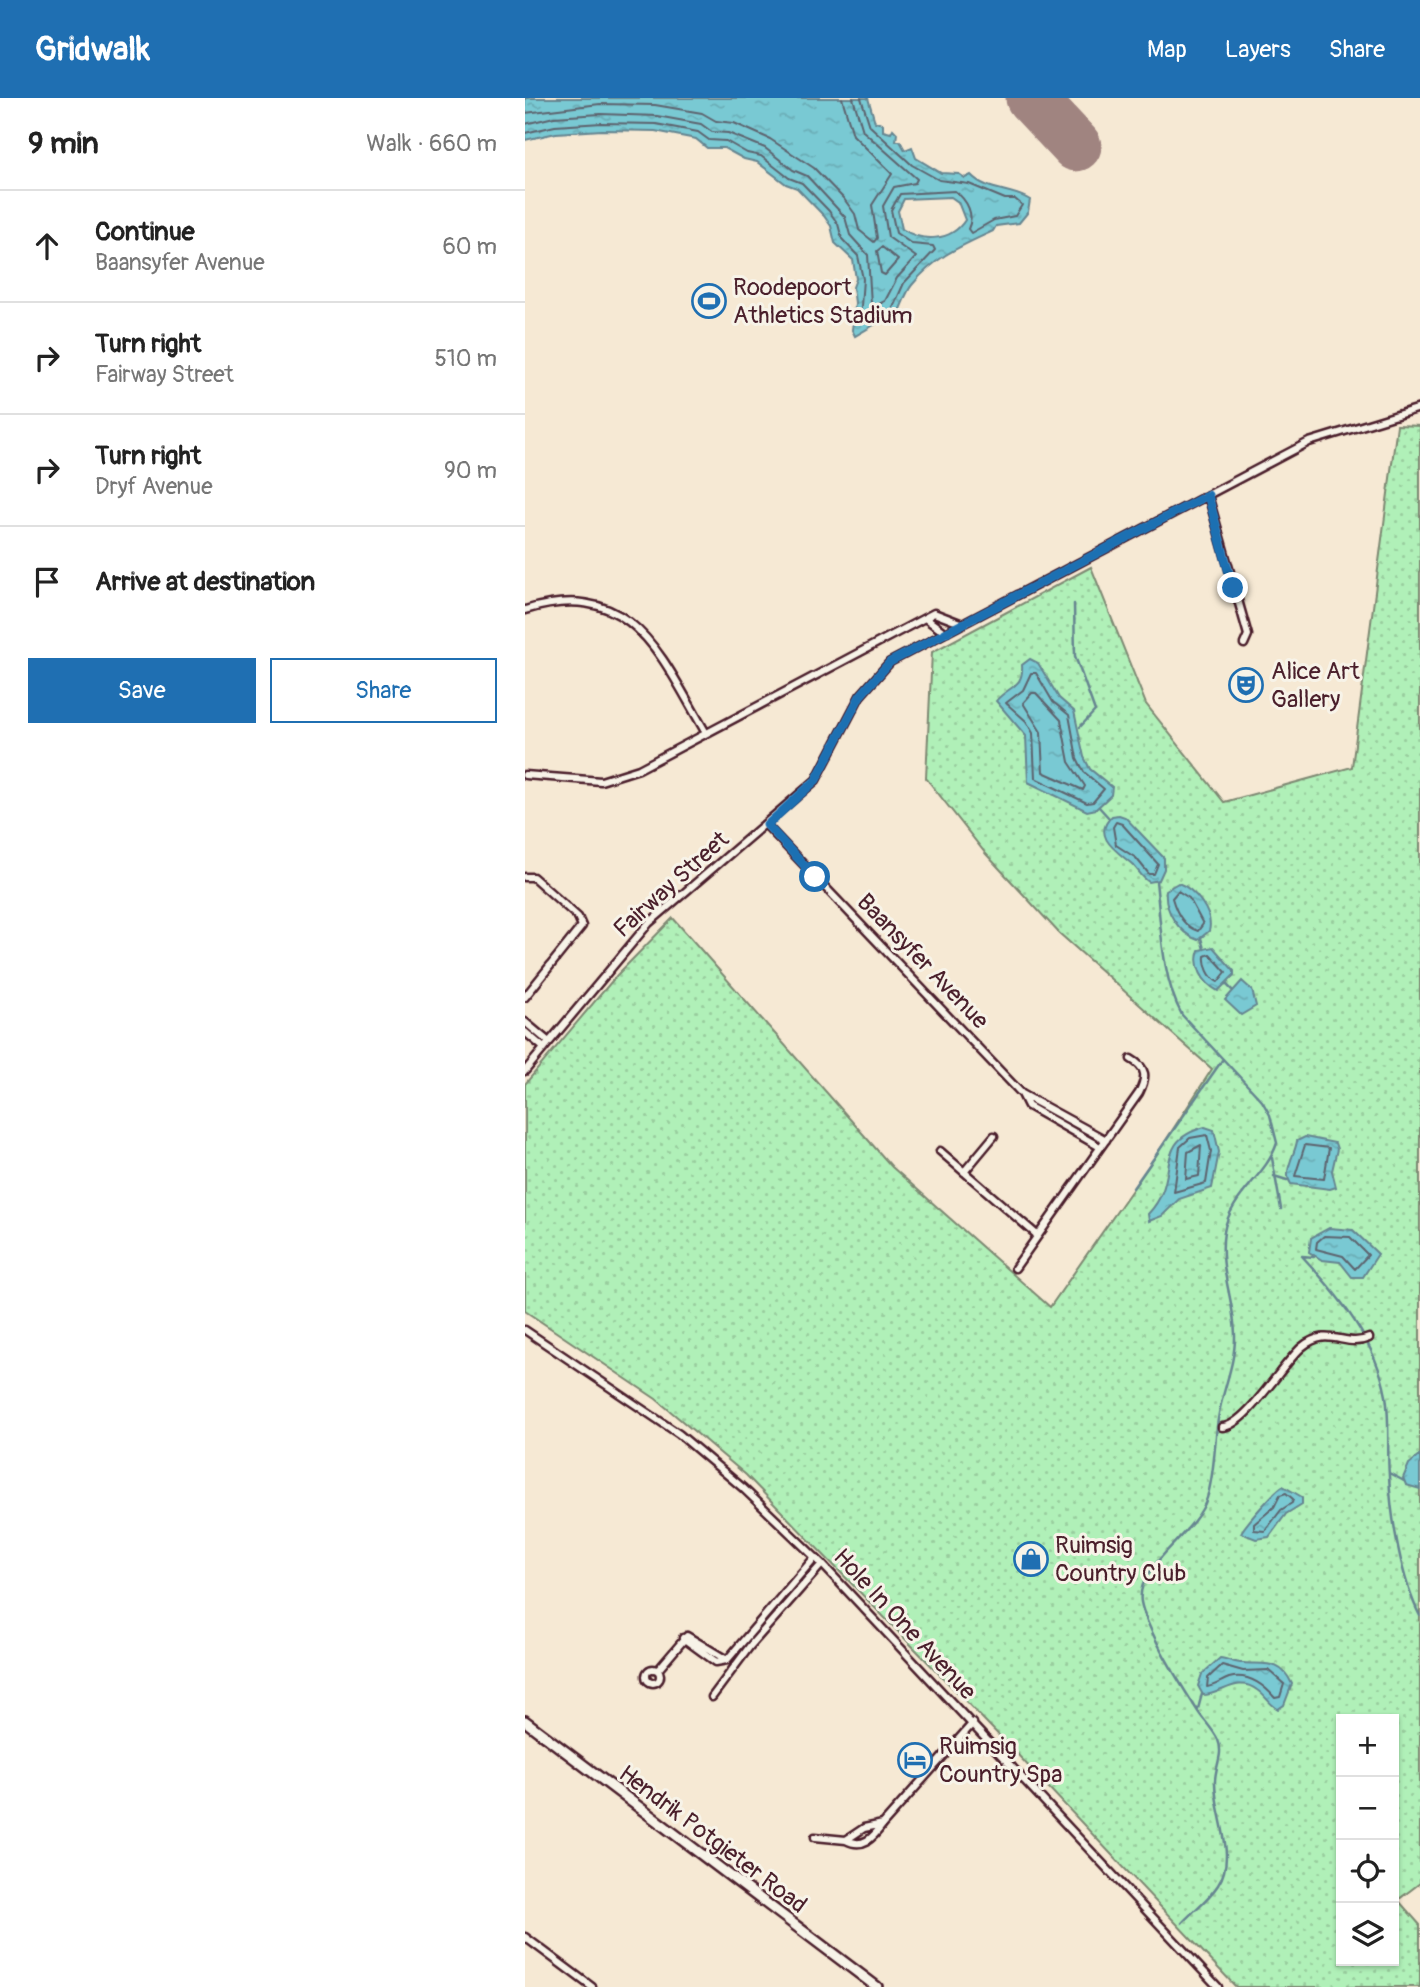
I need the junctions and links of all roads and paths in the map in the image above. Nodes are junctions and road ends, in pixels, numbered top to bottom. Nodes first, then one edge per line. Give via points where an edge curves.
1 (1420, 408) edge
2 (1208, 495) junction
3 (525, 610) edge
4 (925, 618) junction
5 (960, 623) junction
6 (944, 632) junction
7 (1244, 644) dead end
8 (706, 733) junction
9 (525, 775) edge
10 (767, 825) junction
11 (525, 877) edge
12 (525, 997) edge
13 (525, 1022) edge
14 (525, 1032) edge
15 (547, 1045) junction
16 (1131, 1059) dead end
17 (525, 1071) edge
18 (1022, 1094) junction
19 (1062, 1116) junction
20 (1057, 1124) junction
21 (994, 1136) dead end
22 (1106, 1140) junction
23 (1100, 1147) junction
24 (940, 1151) dead end
25 (964, 1172) junction
26 (1037, 1235) junction
27 (1015, 1268) dead end
28 (525, 1330) edge
29 (1369, 1338) dead end
30 (1222, 1427) dead end
31 (815, 1557) junction
32 (821, 1564) junction
33 (658, 1670) dead end
34 (712, 1697) dead end
35 (525, 1721) edge
36 (973, 1723) junction
37 (883, 1824) junction
38 (815, 1837) dead end
39 (846, 1840) junction
40 (525, 1937) edge
41 (592, 1987) edge
42 (877, 1987) edge
43 (1218, 1987) edge

1 - 2 street, Fairway Street via 1309,442
2 - 5 street, Fairway Street
2 - 7 street via 1248,635
3 - 8 street via 554,603 584,604 629,620 659,650
4 - 5 street via 937,612
4 - 6 street
4 - 8 street
5 - 6 street, Fairway Street
6 - 10 street, Fairway Street via 890,662 869,682 824,768 806,791
8 - 9 street via 617,777 585,781
10 - 15 street, Fairway Street via 649,923
10 - 18 street, Baansyfer Avenue
11 - 12 street via 533,877 578,917 582,926
13 - 15 street
14 - 15 street
15 - 17 street, Fairway Street
16 - 22 street via 1142,1065 1143,1083
18 - 19 street, Baansyfer Avenue
18 - 20 street, Baansyfer Avenue via 1028,1106
19 - 20 street
19 - 22 street, Baansyfer Avenue
20 - 23 street, Baansyfer Avenue
21 - 25 street
22 - 23 street
23 - 26 street
24 - 25 street
25 - 26 street
26 - 27 street
28 - 31 street, Hole In One Avenue via 679,1434
29 - 30 street via 1360,1342 1333,1336 1310,1341 1240,1419
31 - 32 street, Hole In One Avenue
31 - 33 street via 727,1660 716,1662 683,1638
32 - 34 street
32 - 36 street, Hole In One Avenue
35 - 42 main road, Hendrik Potgieter Road
36 - 37 street
36 - 43 street, Hole In One Avenue
37 - 39 street via 864,1828
37 - 39 street via 863,1843
38 - 39 street
40 - 41 street

